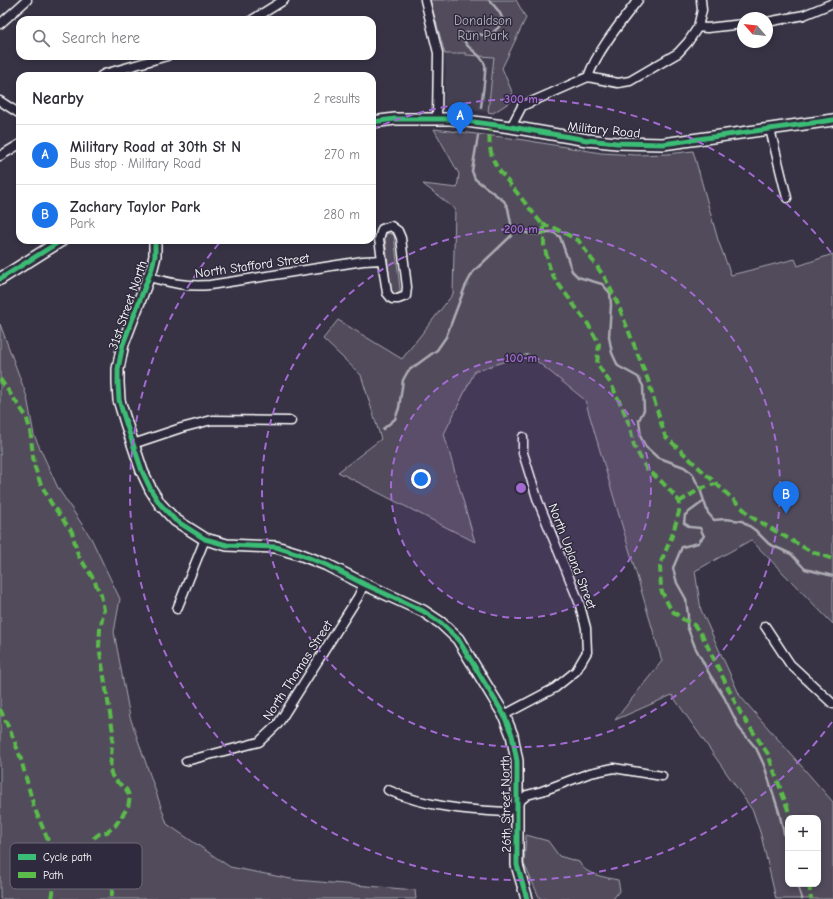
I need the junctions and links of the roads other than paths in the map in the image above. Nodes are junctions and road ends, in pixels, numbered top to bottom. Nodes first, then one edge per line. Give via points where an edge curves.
1 (27, 0) edge
2 (284, 0) edge
3 (425, 0) edge
4 (638, 0) edge
5 (701, 0) edge
6 (833, 3) edge
7 (258, 16) edge
8 (773, 21) edge
9 (0, 24) edge
10 (737, 25) edge
11 (698, 27) junction
12 (153, 60) edge
13 (111, 72) edge
14 (588, 77) junction
15 (0, 101) edge
16 (16, 111) edge
17 (437, 118) junction
18 (833, 120) edge
19 (376, 121) edge
20 (511, 127) junction
21 (770, 129) junction
22 (16, 146) edge
23 (0, 156) edge
24 (787, 198) dead end
25 (56, 244) edge
26 (155, 244) edge
27 (382, 260) junction
28 (149, 277) junction
29 (0, 279) edge
30 (291, 421) dead end
31 (523, 437) dead end
32 (133, 444) junction
33 (205, 539) junction
34 (364, 584) junction
35 (177, 609) dead end
36 (765, 626) dead end
37 (833, 704) edge
38 (504, 715) junction
39 (186, 761) dead end
40 (662, 776) dead end
41 (388, 790) dead end
42 (517, 804) junction
43 (527, 899) edge

1 - 9 street
2 - 7 street
3 - 17 street via 438,53
4 - 14 street via 592,66
5 - 11 street via 702,10
6 - 8 street via 804,15
10 - 11 street
11 - 14 street via 678,52 630,81 618,83
12 - 13 street
14 - 20 street via 522,106
15 - 16 street
17 - 19 street, Military Road
17 - 20 street, Military Road
18 - 21 street, Military Road
20 - 21 street, Military Road via 587,140 663,144
21 - 24 street
22 - 23 street
25 - 29 street
26 - 28 street, 31st Street North via 155,256
27 - 27 street via 387,293 392,299 406,296 401,238 398,231 391,226 382,229 379,239
27 - 28 street, North Stafford Street via 210,285 175,284
28 - 32 street, 31st Street North via 123,344 118,369 120,400
30 - 32 street via 212,420
31 - 38 street, North Upland Street via 523,453 538,501 579,602 586,628 587,652 576,671 555,688
32 - 33 street, 31st Street North via 146,480 160,504 175,520
33 - 34 street, 31st Street North via 227,545 276,547 327,565
33 - 35 street
34 - 38 street, 26th Street North via 423,611 458,639
34 - 39 street, North Thomas Street via 278,724 259,742
36 - 37 street via 790,664
38 - 42 street, 26th Street North via 512,735 517,761
40 - 42 street via 614,768 590,773 526,795
41 - 42 street via 407,799 479,811 507,812
42 - 43 street, 26th Street North via 517,865

